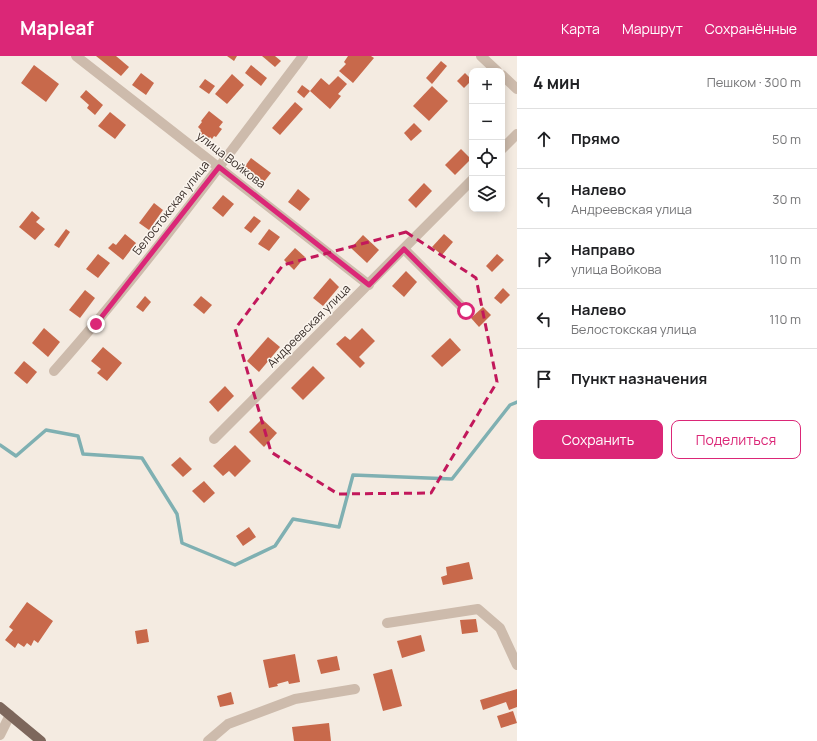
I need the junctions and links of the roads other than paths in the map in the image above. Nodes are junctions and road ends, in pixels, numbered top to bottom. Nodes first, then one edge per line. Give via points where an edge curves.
1 (76, 56) edge
2 (303, 56) edge
3 (481, 56) edge
4 (495, 68) edge
5 (505, 78) edge
6 (517, 90) edge
7 (517, 134) edge
8 (505, 146) edge
9 (219, 167) junction
10 (469, 183) edge
11 (404, 249) junction
12 (369, 285) junction
13 (466, 311) dead end
14 (54, 371) dead end
15 (214, 439) dead end
16 (387, 623) dead end
17 (517, 665) edge
18 (355, 689) dead end
19 (0, 707) edge
20 (10, 715) junction
21 (0, 734) edge
22 (42, 741) edge
23 (208, 741) edge

1 - 9 street, улица Войкова
2 - 9 street, Белостокская улица
3 - 4 street
5 - 6 street
7 - 8 street
9 - 12 street, улица Войкова
9 - 14 street, Белостокская улица via 96,324
10 - 11 street, Андреевская улица
11 - 12 street, Андреевская улица
11 - 13 street
12 - 15 street, Андреевская улица
16 - 17 street via 478,609 500,628
18 - 23 street via 295,699 228,724
19 - 20 main road
20 - 21 street
20 - 22 main road

